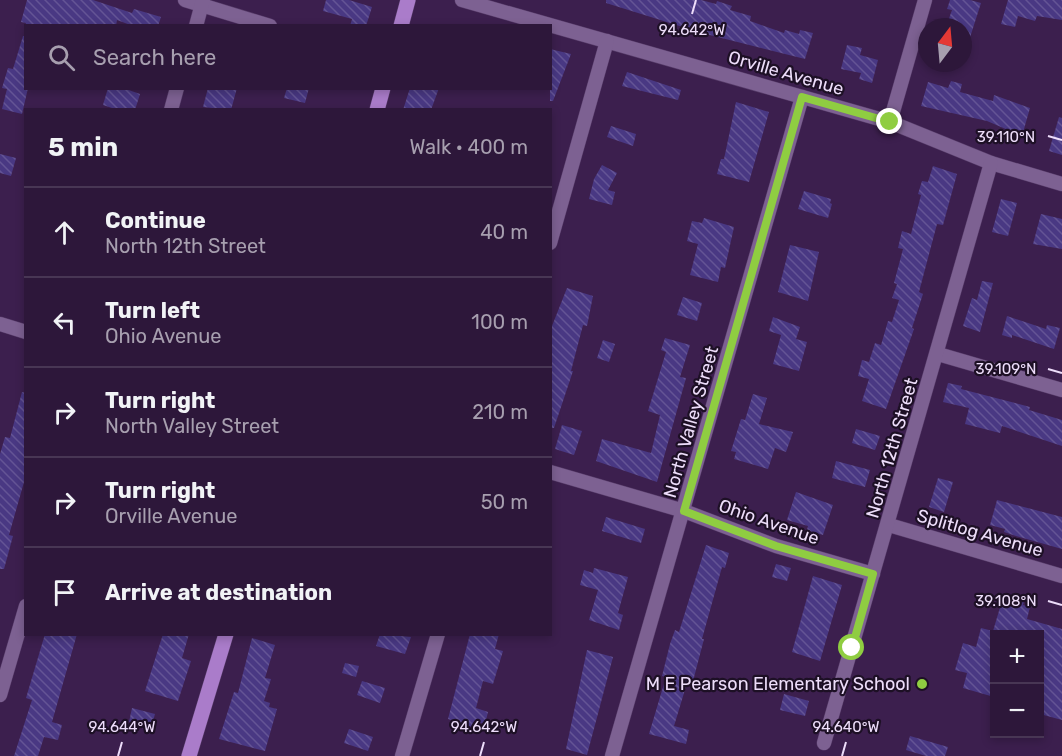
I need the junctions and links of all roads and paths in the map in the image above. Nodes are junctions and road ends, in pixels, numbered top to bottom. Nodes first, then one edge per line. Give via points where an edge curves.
1 (185, 0) edge
2 (408, 0) edge
3 (462, 0) edge
4 (925, 0) edge
5 (203, 3) edge
6 (197, 24) edge
7 (264, 24) edge
8 (402, 24) edge
9 (547, 24) edge
10 (552, 25) edge
11 (607, 41) junction
12 (176, 90) edge
13 (382, 90) edge
14 (802, 97) junction
15 (172, 108) edge
16 (378, 108) edge
17 (890, 122) junction
18 (991, 163) junction
19 (1062, 184) edge
20 (552, 236) edge
21 (0, 324) edge
22 (24, 331) edge
23 (938, 354) junction
24 (1062, 390) edge
25 (552, 473) edge
26 (684, 511) junction
27 (889, 525) junction
28 (873, 574) junction
29 (1062, 576) edge
30 (24, 613) edge
31 (225, 636) edge
32 (437, 636) edge
33 (0, 695) edge
34 (824, 743) dead end
35 (189, 756) edge
36 (402, 756) edge
37 (612, 756) edge

1 - 5 street
2 - 8 street
3 - 9 street, Orville Avenue
4 - 17 street
5 - 6 street
5 - 7 street
10 - 11 street, Orville Avenue
11 - 14 street, Orville Avenue
11 - 20 street
12 - 15 street
13 - 16 street
14 - 17 street, Orville Avenue
14 - 26 street, North Valley Street
17 - 18 street, Orville Avenue
18 - 19 street, Orville Avenue
18 - 23 street, North 12th Street
21 - 22 street
23 - 24 street
23 - 27 street, North 12th Street
25 - 26 street, Ohio Avenue
26 - 28 street, Ohio Avenue via 776,546
26 - 37 street, North Valley Street
27 - 28 street, North 12th Street
27 - 29 street, Splitlog Avenue
28 - 34 street, North 12th Street
30 - 33 street
31 - 35 street
32 - 36 street

